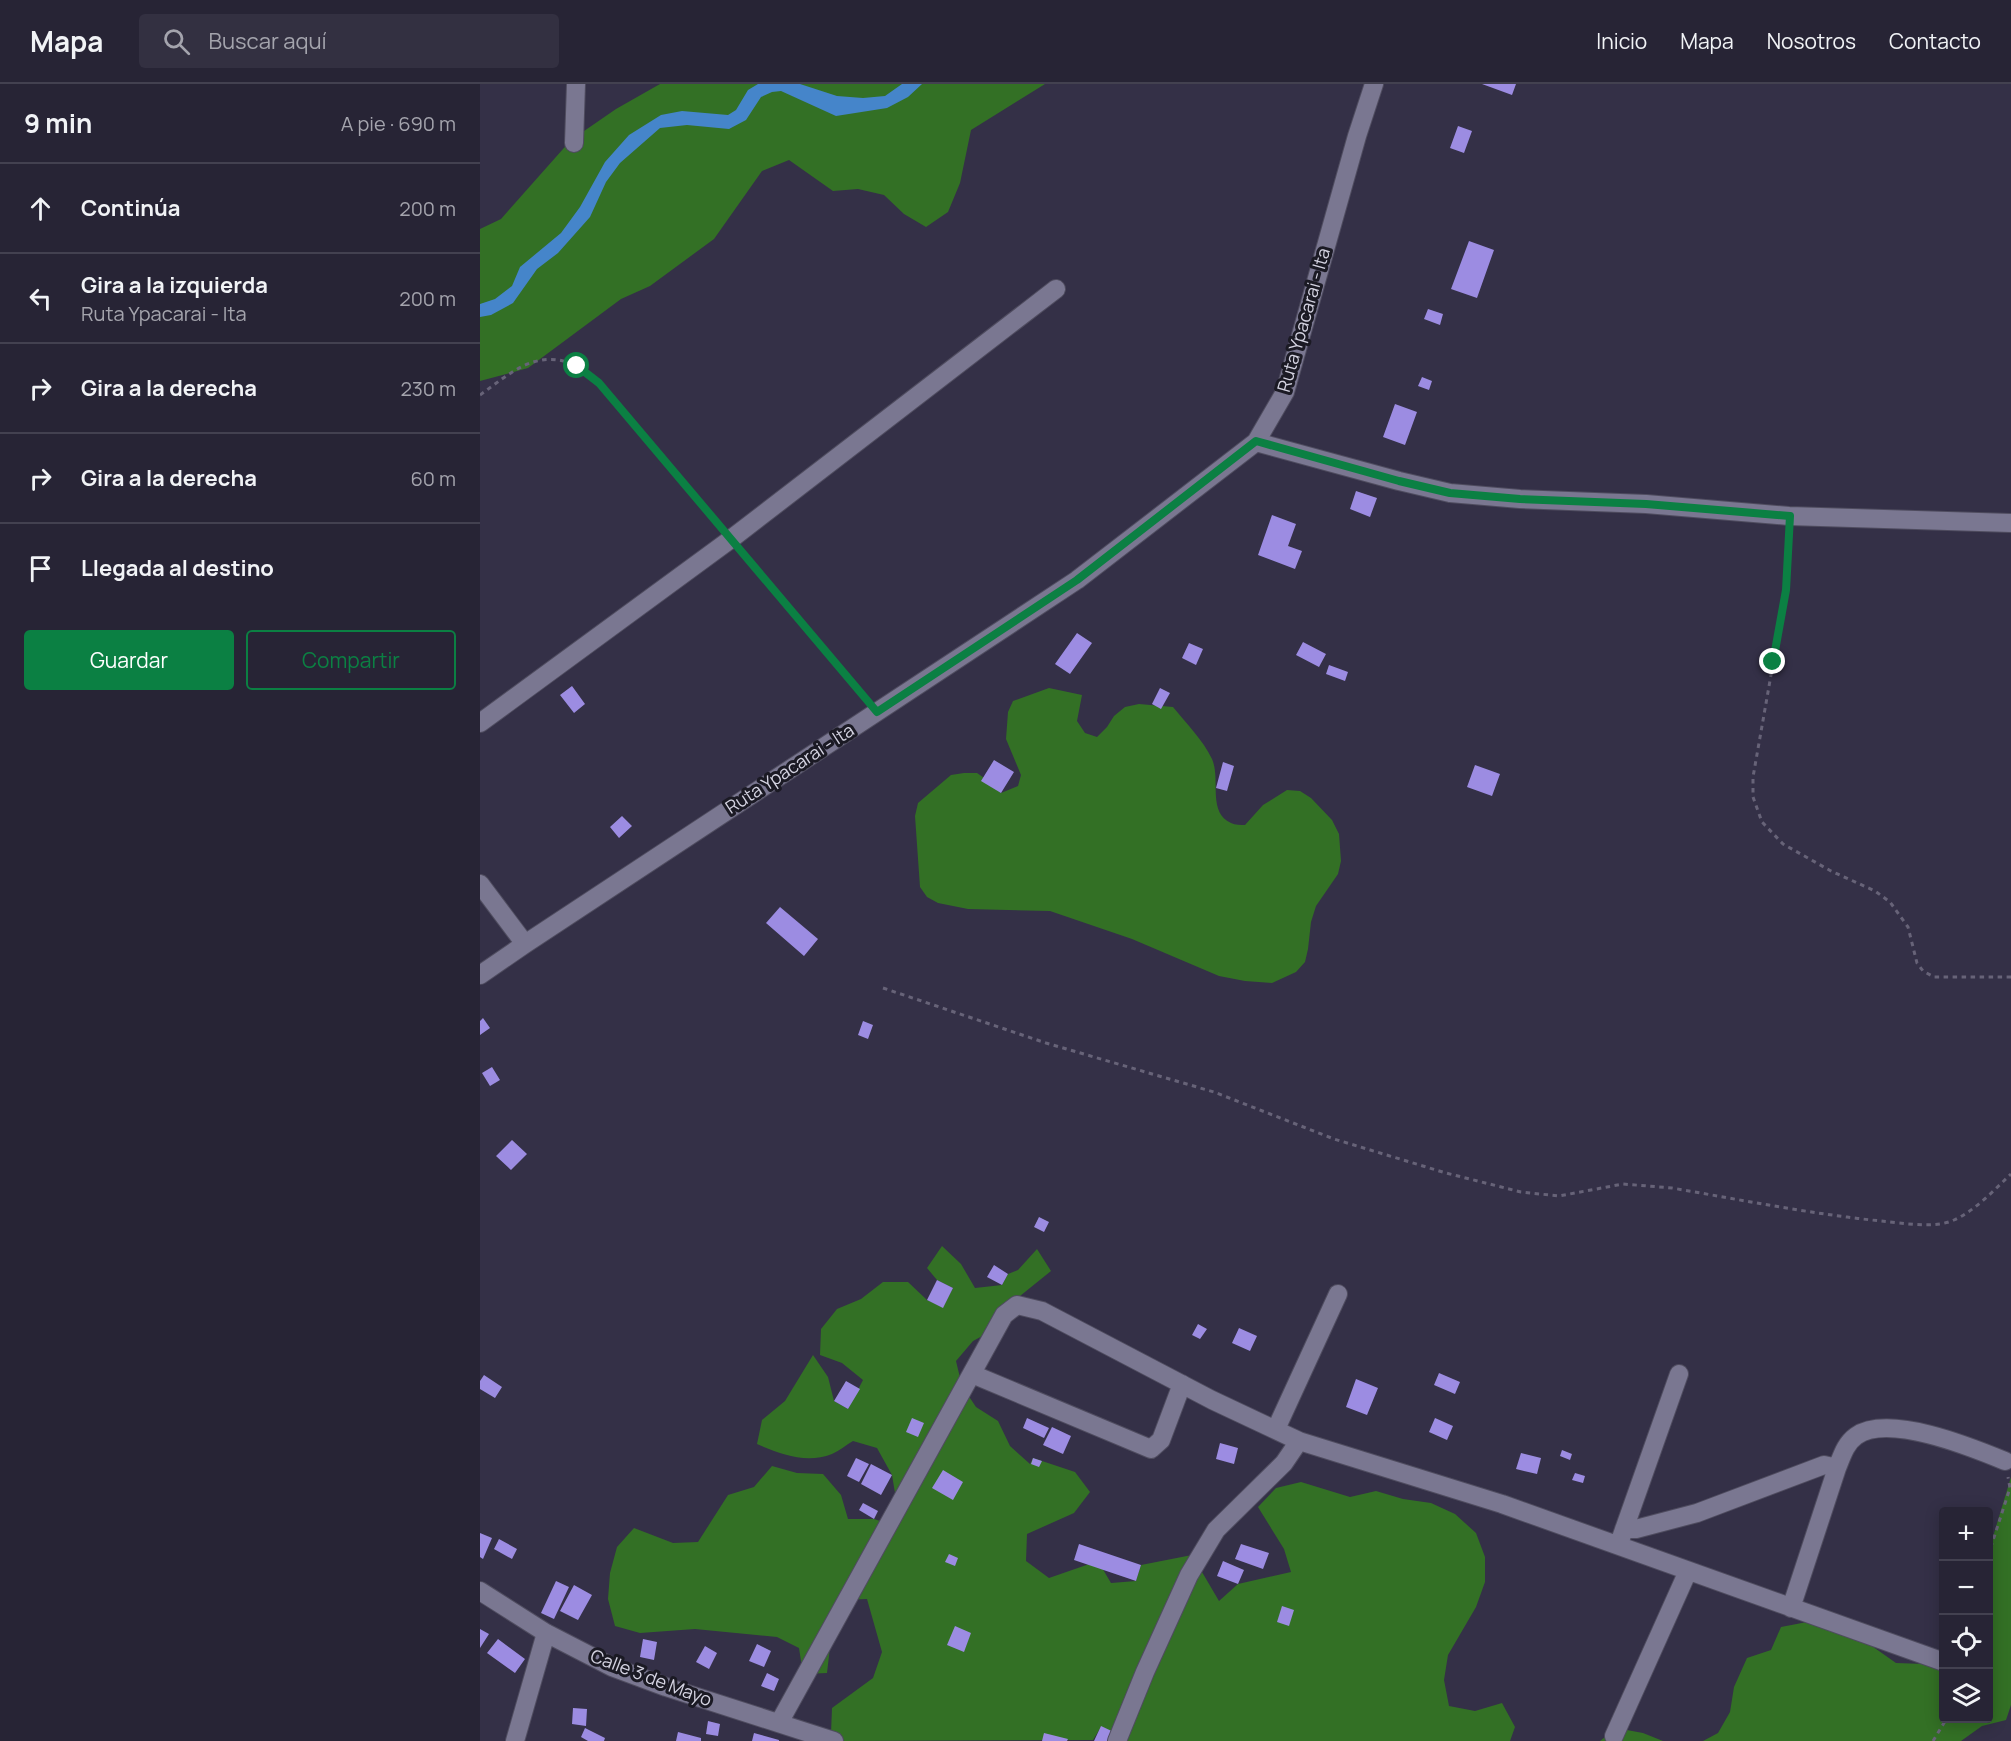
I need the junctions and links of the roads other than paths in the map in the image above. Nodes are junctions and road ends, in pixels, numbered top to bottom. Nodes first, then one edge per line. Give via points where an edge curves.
1 (576, 84) edge
2 (1374, 84) edge
3 (574, 143) dead end
4 (1056, 289) dead end
5 (1256, 441) junction
6 (2011, 523) edge
7 (480, 723) edge
8 (480, 884) edge
9 (525, 944) junction
10 (480, 975) edge
11 (1338, 1294) dead end
12 (972, 1374) junction
13 (1679, 1374) dead end
14 (1182, 1384) junction
15 (1276, 1429) junction
16 (1299, 1441) junction
17 (2005, 1461) road end
18 (1837, 1468) junction
19 (1621, 1537) junction
20 (1688, 1570) junction
21 (480, 1591) edge
22 (1791, 1608) junction
23 (546, 1633) junction
24 (1939, 1660) edge
25 (779, 1723) junction
26 (1614, 1736) dead end
27 (515, 1741) edge
28 (834, 1741) edge
29 (1117, 1741) edge

1 - 3 street
2 - 5 street, Ruta Ypacarai - Ita via 1285,392
4 - 7 street via 731,538
5 - 6 street via 1450,493 1790,516
5 - 9 street, Ruta Ypacarai - Ita via 1077,580
8 - 9 street
9 - 10 street, Ruta Ypacarai - Ita
11 - 15 street
12 - 14 street via 1004,1315 1017,1305 1042,1311
12 - 14 street via 1151,1449 1161,1440
12 - 25 street
13 - 19 street
14 - 15 street
15 - 16 street
16 - 19 street
16 - 29 street via 1284,1463 1215,1530 1189,1575
17 - 18 street via 1908,1429 1887,1428 1857,1436 1846,1446
18 - 19 street via 1824,1465
18 - 22 street
19 - 20 street
20 - 22 street
20 - 26 street
21 - 23 street, Calle 3 de Mayo
22 - 24 street
23 - 25 street, Calle 3 de Mayo via 612,1667
23 - 27 street
25 - 28 street, Calle 3 de Mayo

